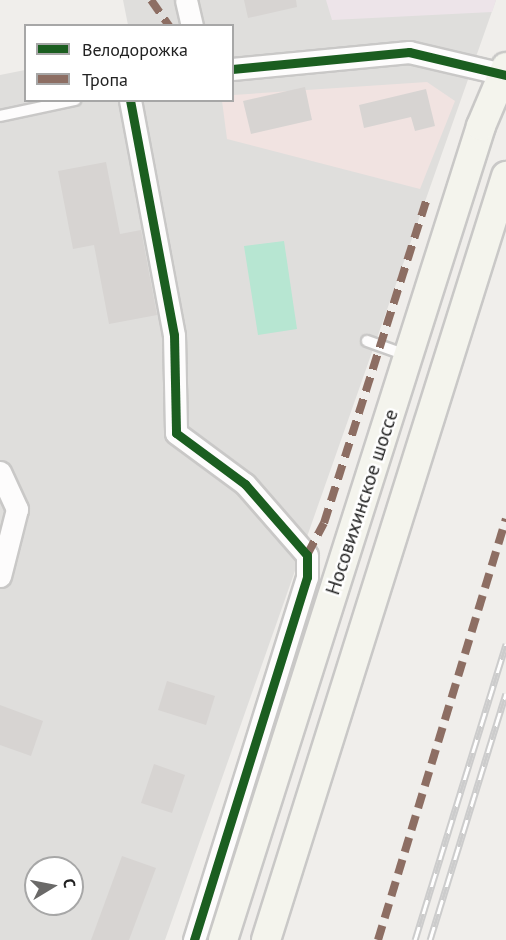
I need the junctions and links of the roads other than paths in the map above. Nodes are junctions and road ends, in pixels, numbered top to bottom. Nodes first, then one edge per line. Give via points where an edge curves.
1 (186, 0) edge
2 (192, 24) edge
3 (234, 69) edge
4 (504, 70) edge
5 (66, 102) edge
6 (130, 102) edge
7 (0, 116) edge
8 (506, 176) edge
9 (367, 341) dead end
10 (408, 355) junction
11 (0, 472) edge
12 (0, 576) edge
13 (194, 940) edge
14 (223, 940) edge
15 (266, 940) edge

1 - 2 street
3 - 4 street via 409,52
4 - 10 main road, Носовихинское шоссе via 481,126
5 - 7 lane
6 - 13 street via 174,335 176,433 245,484 306,555 307,577
8 - 15 main road, Носовихинское шоссе
9 - 10 lane
10 - 14 main road, Носовихинское шоссе
11 - 12 street via 17,509

